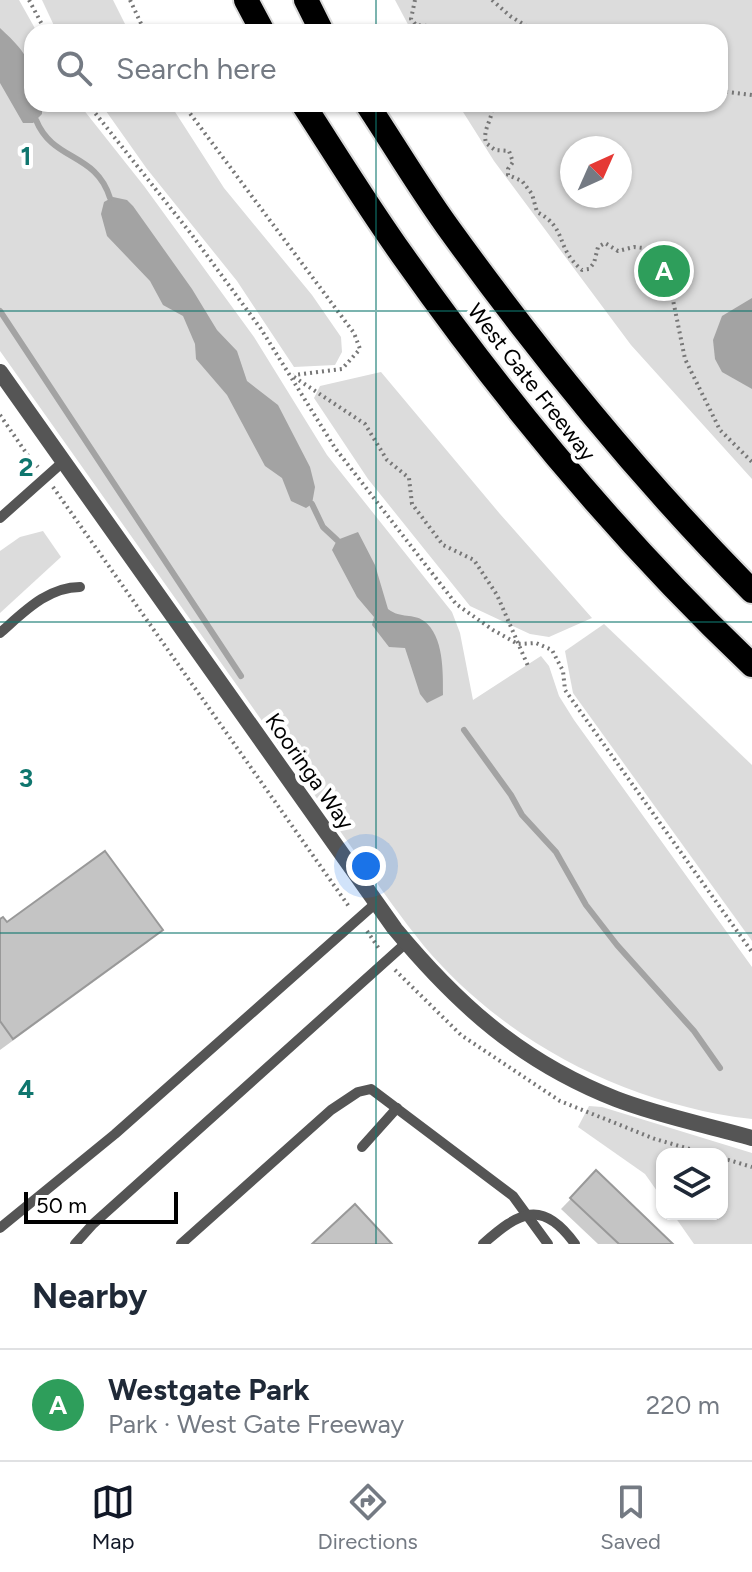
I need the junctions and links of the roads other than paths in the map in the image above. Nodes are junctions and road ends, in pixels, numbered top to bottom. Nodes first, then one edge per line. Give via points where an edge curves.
1 (246, 0) edge
2 (306, 0) edge
3 (259, 24) edge
4 (318, 24) edge
5 (308, 112) edge
6 (372, 112) edge
7 (0, 372) edge
8 (64, 461) junction
9 (0, 518) edge
10 (80, 587) dead end
11 (752, 591) edge
12 (0, 633) edge
13 (752, 665) edge
14 (376, 903) junction
15 (406, 943) junction
16 (397, 1108) junction
17 (704, 1124) junction
18 (752, 1129) edge
19 (752, 1138) edge
20 (362, 1147) dead end
21 (526, 1214) junction
22 (0, 1228) edge
23 (75, 1244) edge
24 (181, 1244) edge
25 (483, 1244) edge
26 (548, 1244) edge
27 (575, 1244) edge

1 - 3 highway
2 - 4 highway
5 - 13 highway, West Gate Freeway via 401,254 514,404 657,571
6 - 11 highway, West Gate Freeway via 446,224 556,370 697,536
7 - 8 street, Kooringa Way
8 - 9 lane
8 - 14 street, Kooringa Way
10 - 12 lane via 50,594
14 - 15 street, Kooringa Way
14 - 22 lane via 115,1134
15 - 17 street, Kooringa Way via 483,1023 528,1054 617,1099
15 - 23 lane
16 - 20 lane
16 - 21 lane via 513,1196
16 - 24 lane via 371,1089 345,1100
17 - 18 street, Kooringa Way
17 - 19 street, Kooringa Way
21 - 25 lane
21 - 26 lane
21 - 27 lane via 555,1220

